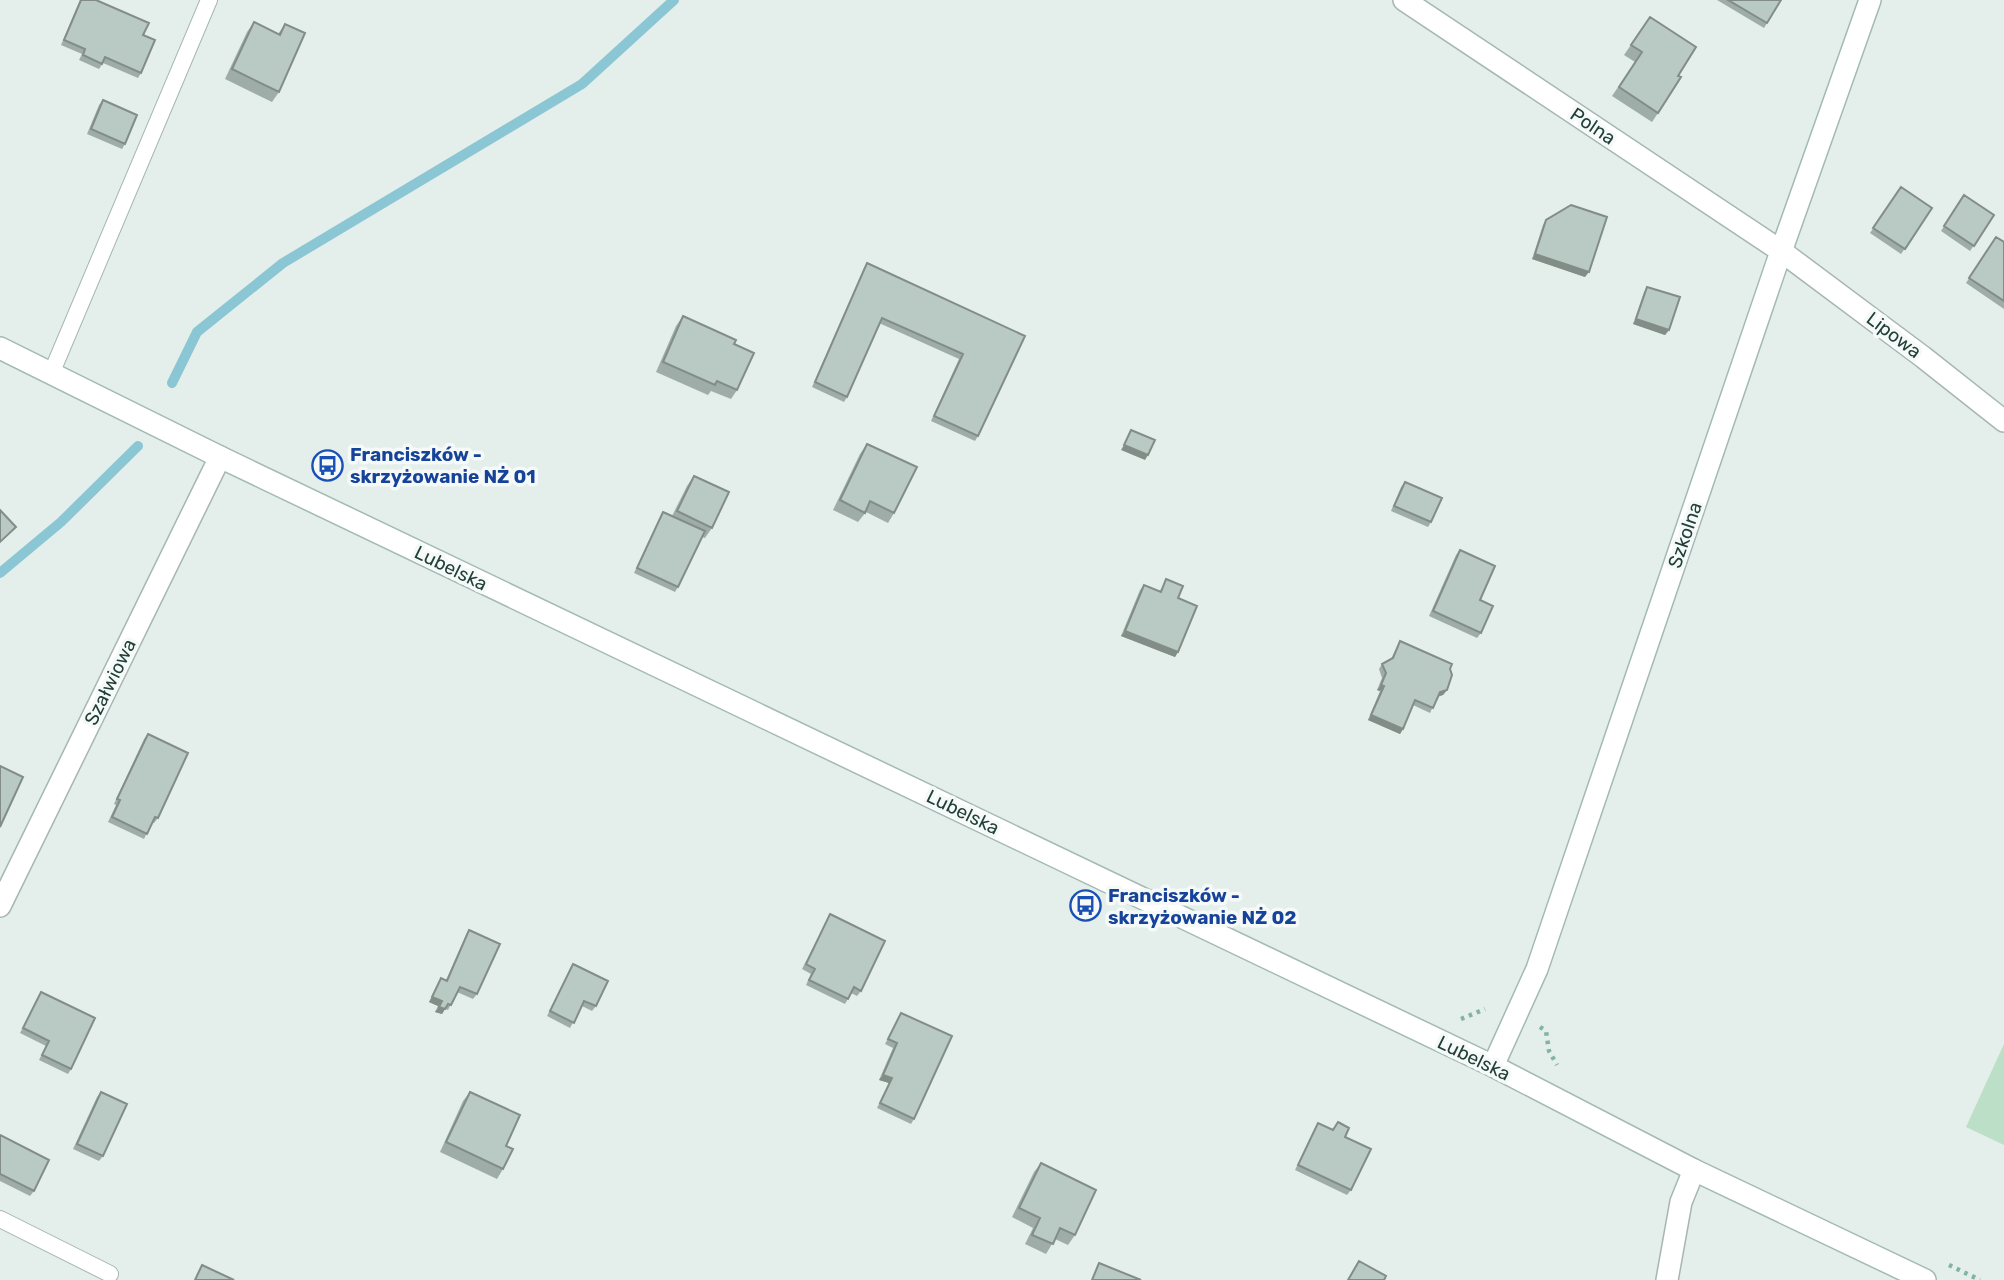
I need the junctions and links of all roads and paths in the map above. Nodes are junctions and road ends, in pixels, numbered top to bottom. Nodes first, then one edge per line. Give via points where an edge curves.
1 (209, 0) edge
2 (1404, 0) edge
3 (1870, 0) edge
4 (1781, 251) junction
5 (0, 348) edge
6 (51, 374) junction
7 (2004, 421) edge
8 (220, 457) junction
9 (0, 906) edge
10 (1493, 1066) junction
11 (1694, 1170) junction
12 (0, 1219) edge
13 (110, 1274) dead end
14 (1667, 1280) edge
15 (1924, 1280) edge

1 - 6 lane
2 - 4 street, Polna
3 - 4 street, Szkolna
4 - 7 street, Lipowa
4 - 10 street, Szkolna via 1537,969
5 - 6 street, Lubelska
6 - 8 street, Lubelska
8 - 9 street, Szałwiowa
8 - 10 street, Lubelska
10 - 11 street, Lubelska
11 - 14 street via 1681,1202
11 - 15 street, Lubelska
12 - 13 lane

